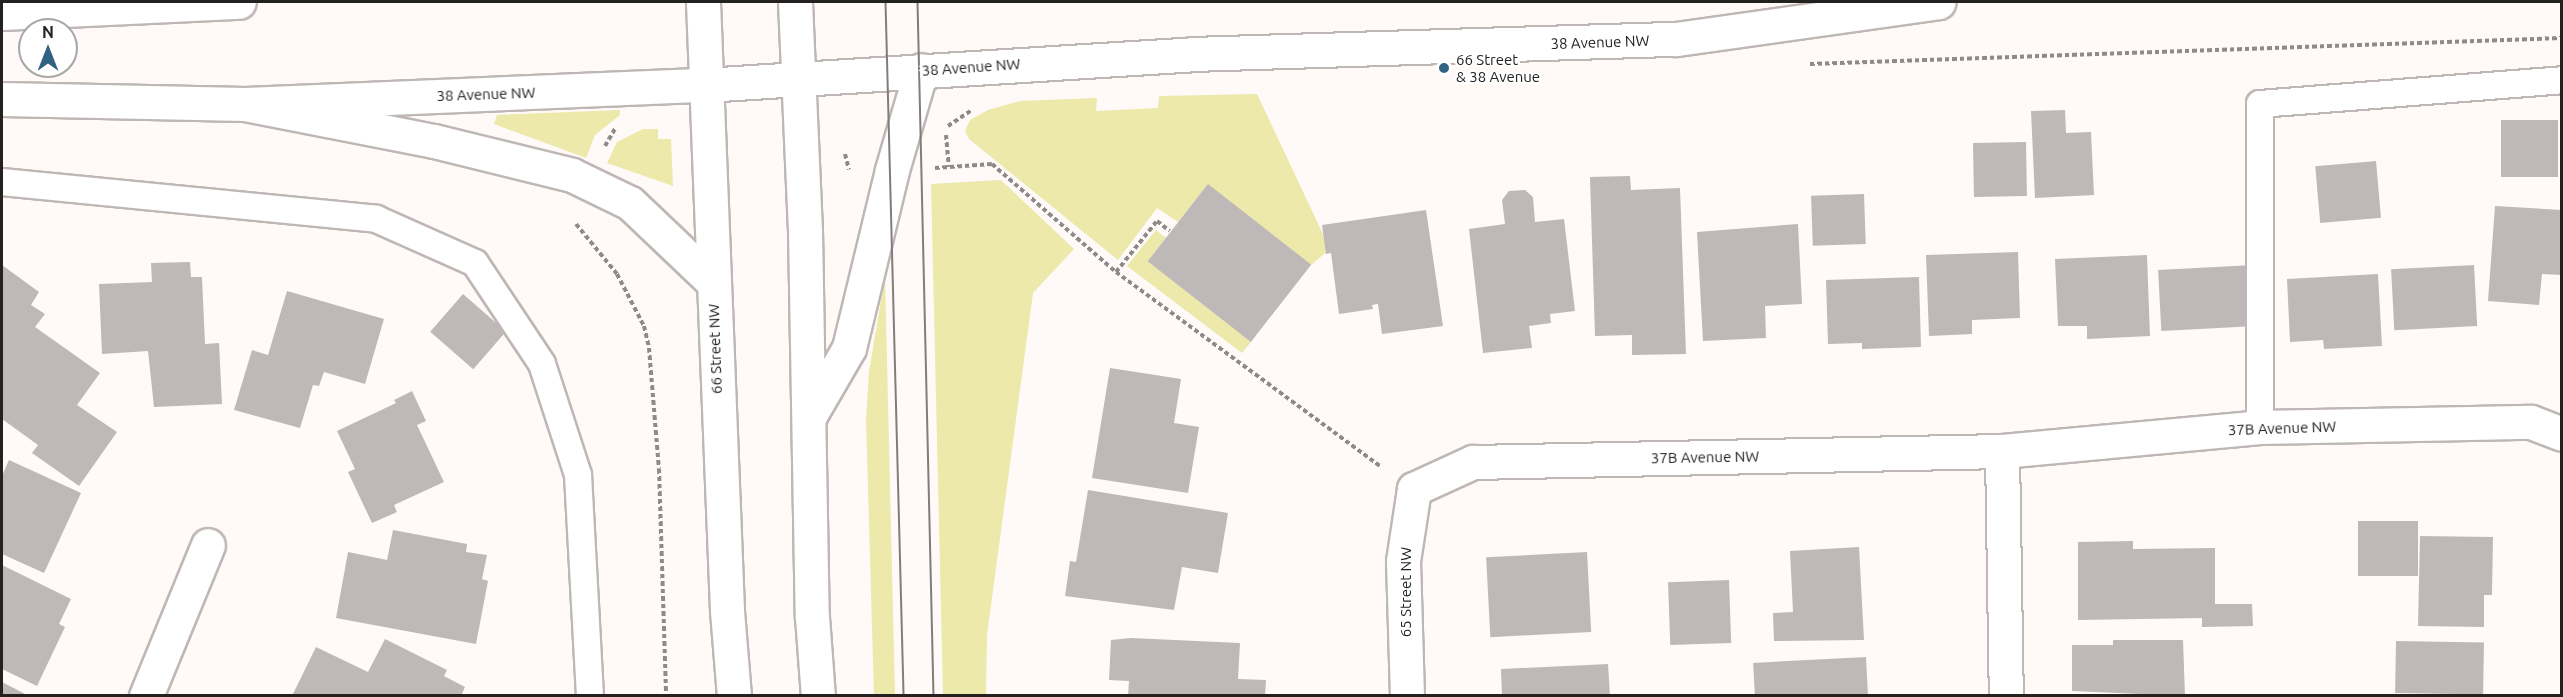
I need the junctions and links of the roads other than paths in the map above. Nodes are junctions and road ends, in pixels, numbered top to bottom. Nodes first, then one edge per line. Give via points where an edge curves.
1 (240, 2) edge
2 (703, 2) edge
3 (795, 2) edge
4 (1938, 2) edge
5 (2, 13) edge
6 (921, 70) junction
7 (798, 78) junction
8 (2562, 80) edge
9 (704, 85) junction
10 (2, 99) edge
11 (245, 104) junction
12 (2, 182) edge
13 (713, 282) junction
14 (810, 417) junction
15 (2260, 427) junction
16 (2562, 434) edge
17 (2002, 451) junction
18 (1414, 489) joint
19 (208, 545) dead end
20 (146, 696) edge
21 (590, 696) edge
22 (734, 696) edge
23 (818, 696) edge
24 (1407, 696) edge
25 (2006, 696) edge

1 - 5 street
2 - 9 street, 66 Street NW
3 - 7 street
4 - 6 street, 38 Avenue NW via 1677,39 1192,54
6 - 7 street, 38 Avenue NW
6 - 14 street via 892,170 849,348
7 - 9 street, 38 Avenue NW
7 - 14 street
8 - 15 lane via 2260,104
9 - 11 street, 38 Avenue NW
9 - 13 street, 66 Street NW
10 - 11 street, 38 Avenue NW
11 - 13 street via 434,141 572,175 630,203
12 - 21 lane via 376,219 475,263 542,364 578,475
13 - 22 street, 66 Street NW
14 - 23 street via 812,617
15 - 16 street, 37B Avenue NW via 2531,422
15 - 17 street, 37B Avenue NW
17 - 18 street, 37B Avenue NW via 1473,462
17 - 25 street
18 - 24 street, 65 Street NW via 1403,561
19 - 20 street

